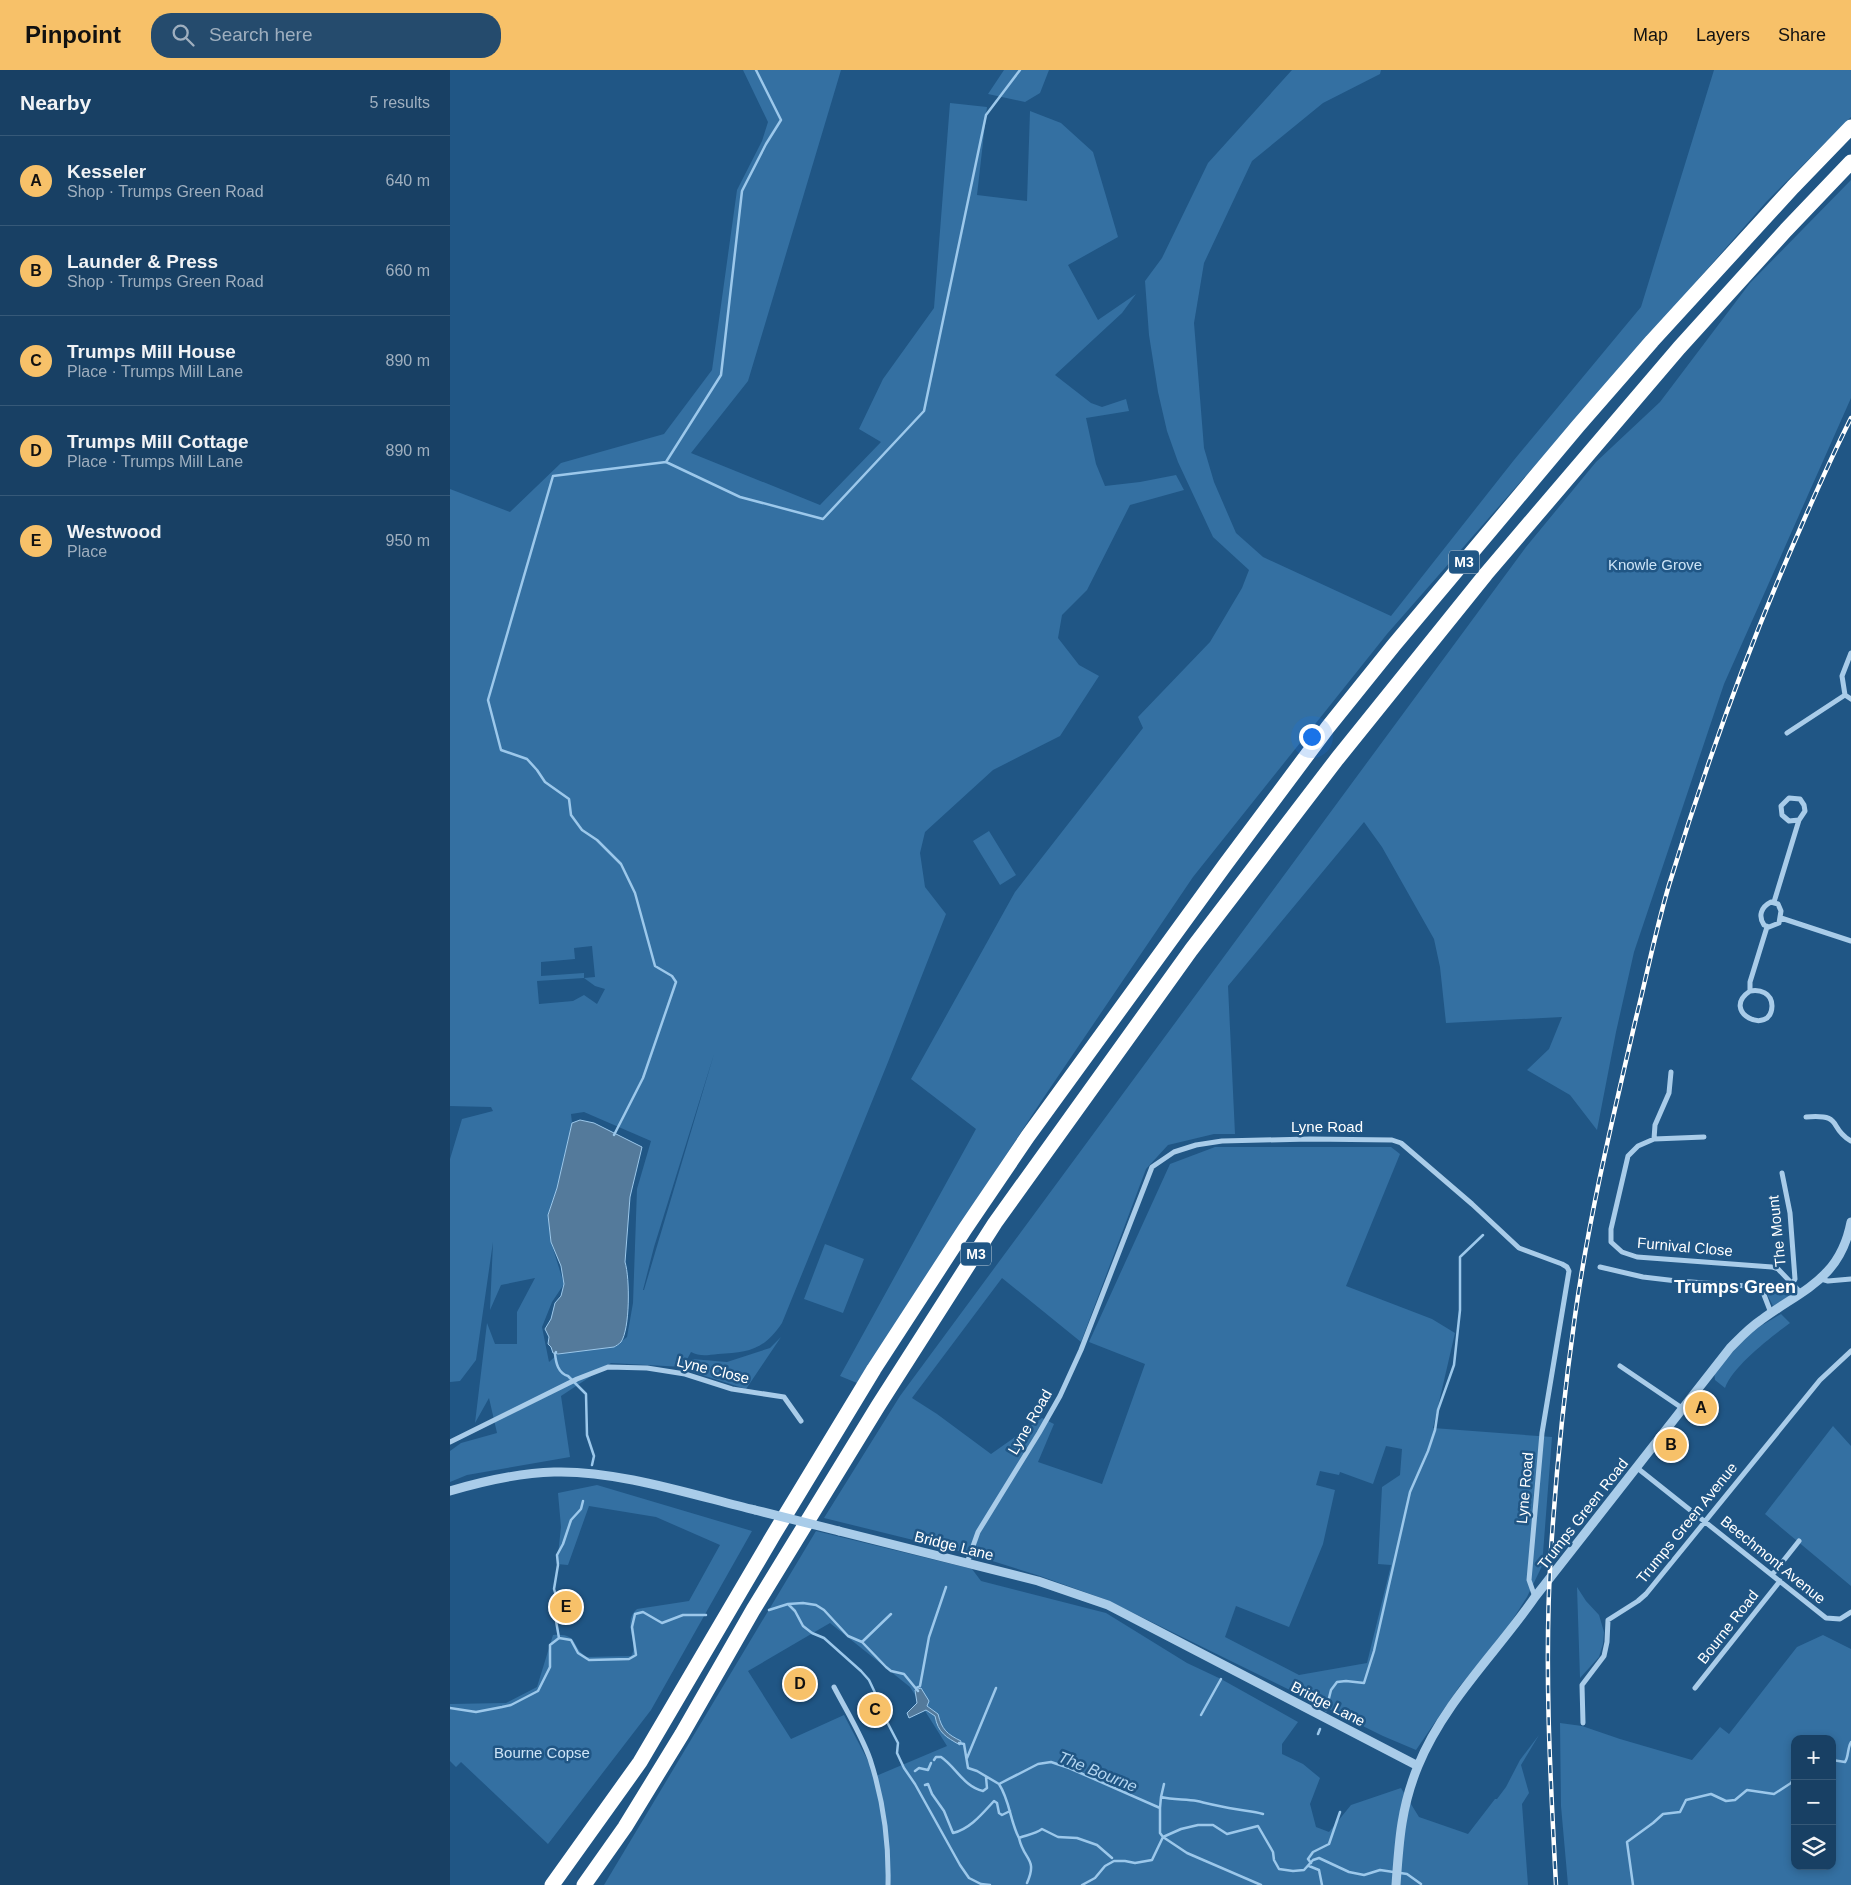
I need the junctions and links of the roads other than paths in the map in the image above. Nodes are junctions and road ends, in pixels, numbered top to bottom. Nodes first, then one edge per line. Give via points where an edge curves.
1 (1851, 128) edge
2 (1851, 162) edge
3 (1851, 653) edge
4 (1845, 695) junction
5 (1851, 699) edge
6 (1787, 733) dead end
7 (1799, 820) junction
8 (1774, 902) junction
9 (1780, 918) junction
10 (1766, 927) junction
11 (1851, 941) edge
12 (1750, 991) junction
13 (1671, 1072) dead end
14 (1806, 1117) dead end
15 (1704, 1138) dead end
16 (1654, 1139) junction
17 (1851, 1141) edge
18 (1782, 1173) dead end
19 (1851, 1222) edge
20 (1600, 1267) dead end
21 (1821, 1279) junction
22 (1851, 1279) edge
23 (1792, 1285) junction
24 (1760, 1287) junction
25 (1801, 1293) junction
26 (1771, 1313) junction
27 (1851, 1350) edge
28 (1620, 1366) dead end
29 (1682, 1408) junction
30 (801, 1421) dead end
31 (450, 1442) edge
32 (1636, 1467) junction
33 (450, 1492) edge
34 (1704, 1520) junction
35 (1799, 1541) dead end
36 (967, 1563) junction
37 (1772, 1575) junction
38 (1780, 1581) junction
39 (1535, 1597) junction
40 (1851, 1612) edge
41 (834, 1687) dead end
42 (1695, 1688) dead end
43 (1583, 1723) dead end
44 (1418, 1766) junction
45 (1396, 1884) edge
46 (552, 1885) edge
47 (584, 1885) edge
48 (888, 1885) edge

1 - 46 highway, M3 via 1659,333 1578,426 1358,690 1224,865 1028,1136 960,1238 854,1402 640,1762
2 - 47 highway, M3 via 1679,348 1486,574 1338,758 1191,950 995,1223 878,1406 625,1826
3 - 4 street via 1842,676
4 - 5 street
4 - 6 street
7 - 7 street via 1805,813 1804,804 1796,798 1787,798 1781,806 1782,815 1789,821
7 - 8 street
8 - 9 street via 1780,909
8 - 10 street via 1765,905 1761,912 1762,923
9 - 10 street via 1775,925
9 - 11 street
10 - 12 street
12 - 12 street via 1740,1003 1742,1013 1754,1021 1764,1018 1771,1010 1771,1000 1762,991
13 - 16 street
14 - 17 street via 1828,1118
15 - 16 street, Furnival Close
16 - 23 street, Furnival Close via 1638,1146 1628,1156 1611,1229 1614,1246 1637,1257 1772,1267 1778,1269
18 - 23 street, The Mount via 1790,1213 1795,1279
19 - 21 street, Trumps Green Road via 1841,1255
20 - 24 street via 1653,1278
21 - 22 street
21 - 25 street, Trumps Green Road
23 - 24 street
23 - 25 street, Furnival Close
24 - 26 street
25 - 26 street, Trumps Green Road
26 - 29 street, Trumps Green Road via 1730,1348
27 - 34 street, Trumps Green Avenue via 1820,1380
28 - 29 street
29 - 32 street, Trumps Green Road
30 - 31 street, Lyne Close via 784,1397 732,1389 684,1374 647,1368 608,1367
32 - 34 street, Beechmont Avenue
32 - 39 street, Trumps Green Road
33 - 36 street, Bridge Lane, bridge via 482,1482 554,1472 613,1477
34 - 37 street, Beechmont Avenue
34 - 43 street, Trumps Green Avenue via 1646,1594 1608,1620 1604,1656 1582,1685
35 - 37 street
36 - 39 street, Lyne Road via 978,1532 1039,1434 1074,1366 1152,1167 1174,1152 1222,1141 1392,1140 1401,1142 1518,1248 1562,1264 1569,1271 1542,1433 1529,1580
36 - 44 street, Bridge Lane via 1038,1581 1108,1605
37 - 38 street, Beechmont Avenue
38 - 40 street, Beechmont Avenue via 1826,1618 1840,1619
38 - 42 street, Bourne Road
39 - 44 street, Trumps Green Road via 1447,1713
41 - 48 street via 872,1767 888,1852
44 - 45 street, Trumps Green Road via 1400,1829

